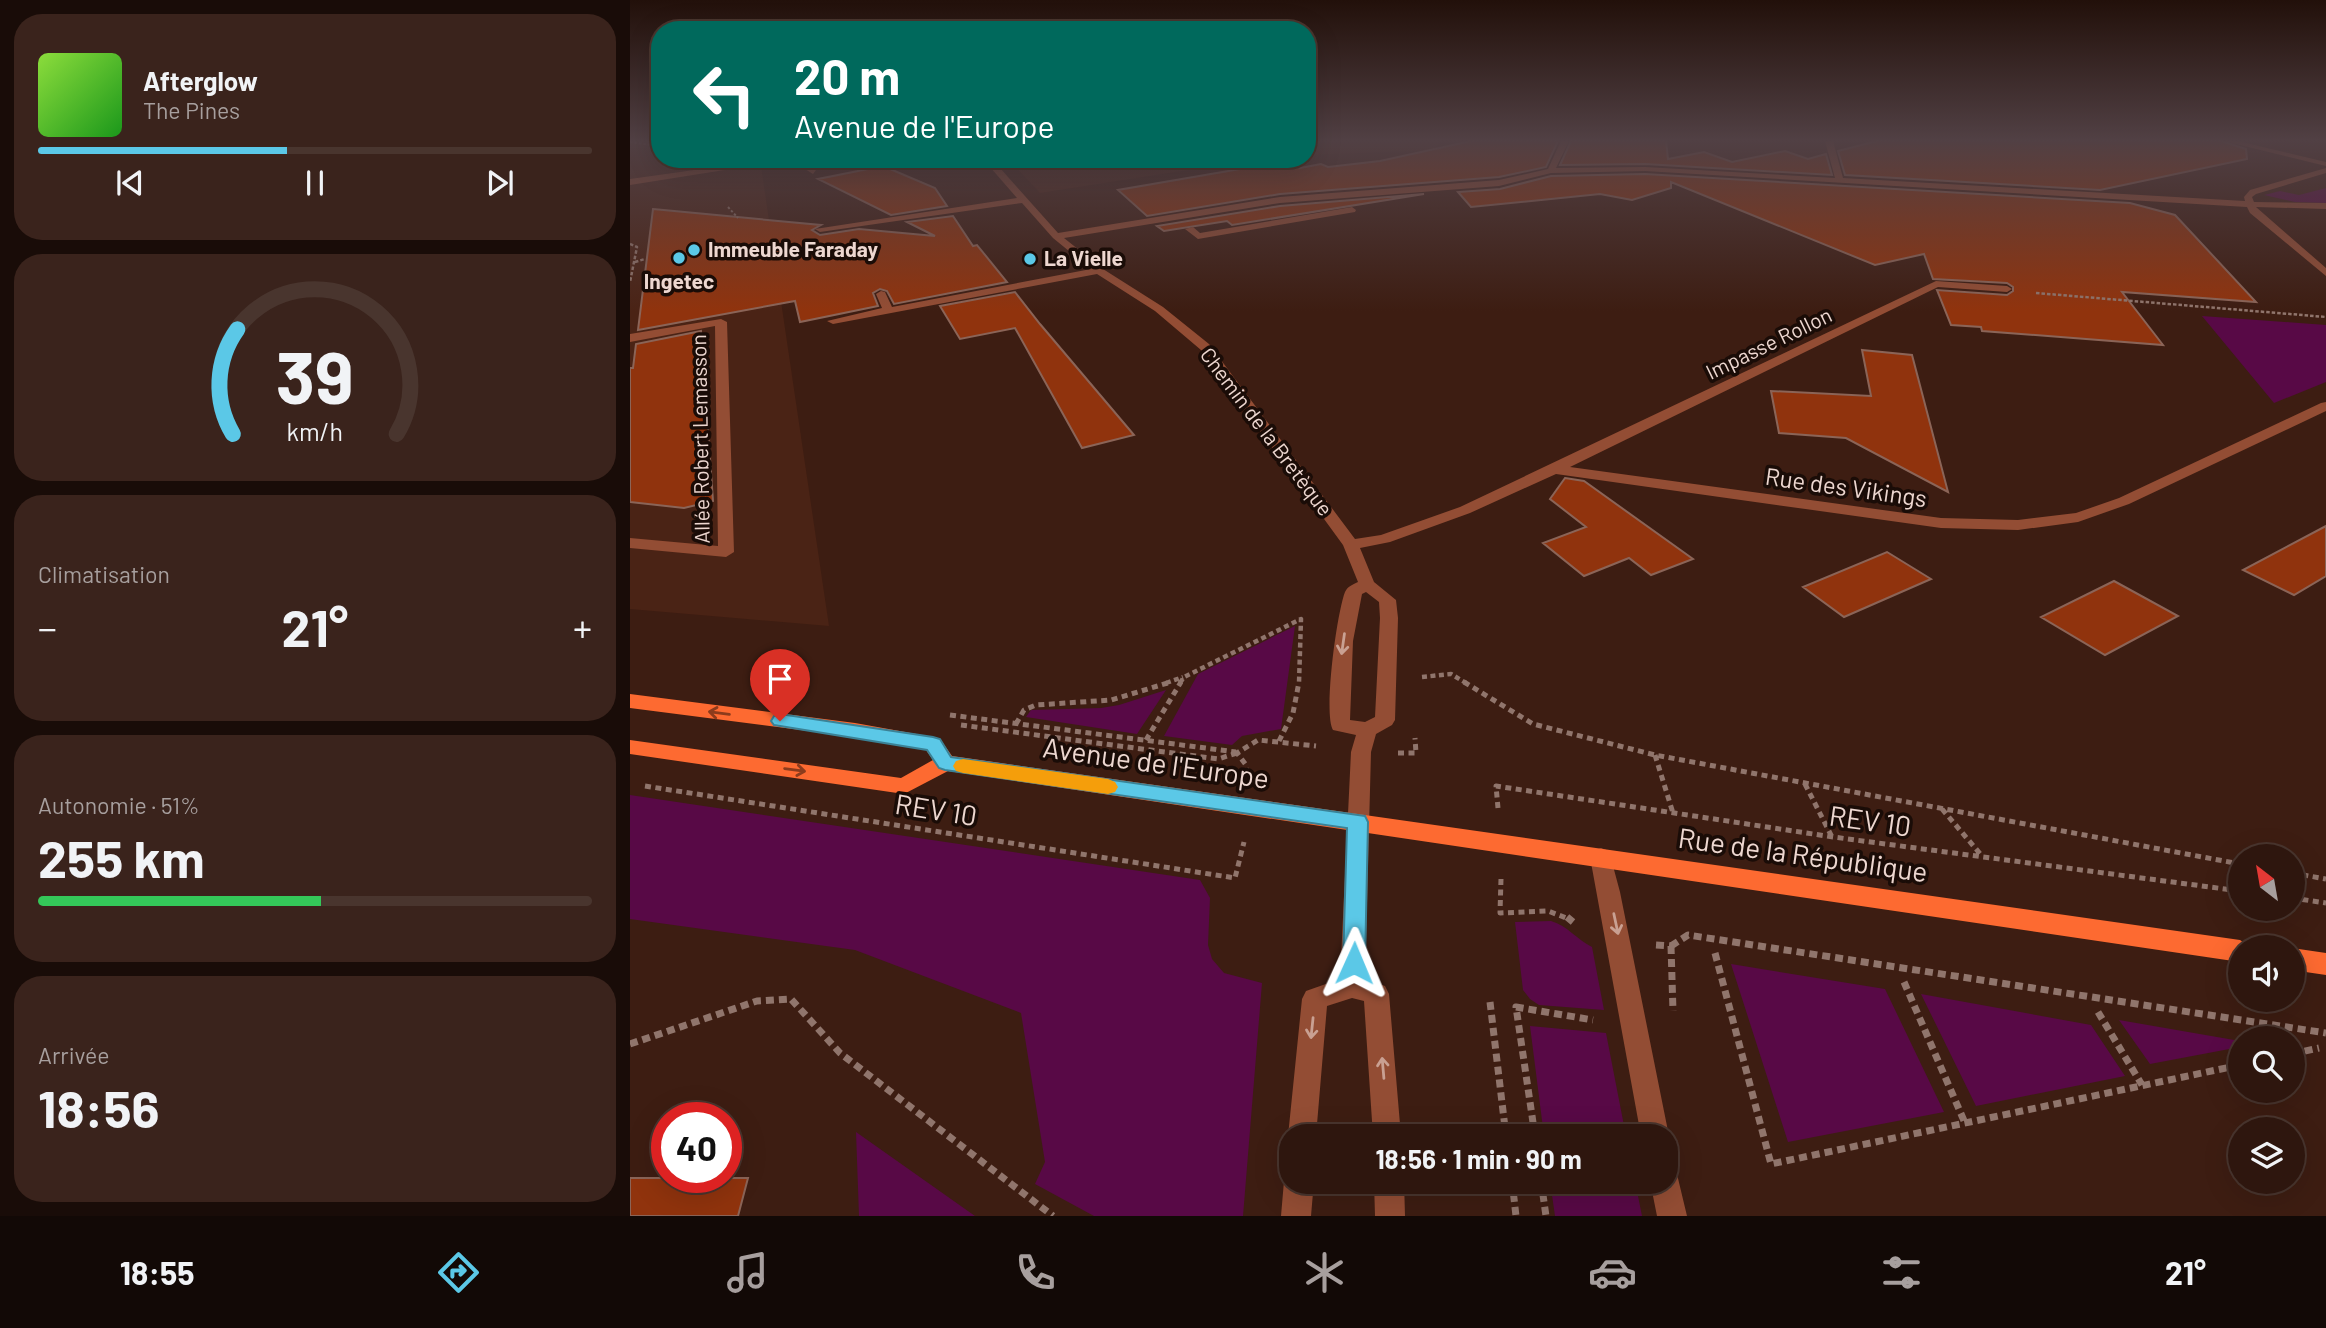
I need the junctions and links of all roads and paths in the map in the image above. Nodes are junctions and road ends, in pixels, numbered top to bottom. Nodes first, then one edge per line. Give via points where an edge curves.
1 (1021, 198) edge
2 (1305, 198) edge
3 (2137, 198) edge
4 (2248, 198) edge
5 (1289, 199) junction
6 (1023, 200) junction
7 (2248, 204) junction
8 (2326, 206) edge
9 (728, 207) dead end
10 (1352, 210) dead end
11 (1315, 216) junction
12 (738, 218) dead end
13 (820, 229) dead end
14 (1190, 229) dead end
15 (1056, 236) junction
16 (630, 244) edge
17 (645, 259) dead end
18 (635, 262) junction
19 (1099, 271) junction
20 (2326, 273) edge
21 (630, 282) edge
22 (2007, 289) joint
23 (881, 294) dead end
24 (889, 310) junction
25 (2326, 317) edge
26 (833, 321) dead end
27 (630, 338) edge
28 (2326, 406) edge
29 (1554, 469) junction
30 (630, 543) edge
31 (1351, 545) junction
32 (1367, 584) junction
33 (1184, 677) junction
34 (1413, 678) dead end
35 (630, 701) edge
36 (1016, 723) dead end
37 (1415, 728) dead end
38 (1367, 730) junction
39 (1146, 740) dead end
40 (1279, 741) dead end
41 (630, 747) edge
42 (1416, 753) dead end
43 (1655, 755) junction
44 (945, 764) junction
45 (1805, 784) junction
46 (644, 786) dead end
47 (1496, 786) dead end
48 (1942, 809) junction
49 (1672, 813) junction
50 (1358, 822) junction
51 (1833, 837) junction
52 (1601, 857) junction
53 (1982, 857) junction
54 (2228, 862) edge
55 (2305, 875) edge
56 (1235, 878) dead end
57 (2326, 879) edge
58 (2228, 889) edge
59 (2305, 900) edge
60 (2326, 903) edge
61 (1671, 946) dead end
62 (2228, 949) edge
63 (1714, 953) dead end
64 (2305, 961) edge
65 (2326, 964) edge
66 (1904, 982) dead end
67 (1352, 986) junction
68 (1490, 1002) dead end
69 (1516, 1007) dead end
70 (2098, 1012) dead end
71 (2326, 1034) edge
72 (630, 1044) edge
73 (2319, 1048) dead end
74 (2305, 1051) edge
75 (2228, 1067) edge
76 (2143, 1085) junction
77 (1965, 1123) junction
78 (1303, 1124) edge
79 (1386, 1124) edge
80 (1505, 1124) edge
81 (1533, 1124) edge
82 (1653, 1124) edge
83 (1298, 1194) edge
84 (1389, 1194) edge
85 (1513, 1194) edge
86 (1543, 1194) edge
87 (1668, 1194) edge
88 (1053, 1216) edge
89 (1296, 1216) edge
90 (1390, 1216) edge
91 (1516, 1216) edge
92 (1546, 1216) edge
93 (1672, 1216) edge

1 - 6 street, Chemin de la Bretèque
2 - 5 street
3 - 7 street
4 - 7 street
5 - 11 street
5 - 15 street
6 - 13 street
6 - 15 street, Chemin de la Bretèque
7 - 8 street
7 - 20 street
9 - 12 path
10 - 11 street
11 - 14 street via 1198,236
15 - 19 street, Chemin de la Bretèque
16 - 18 path via 637,247
17 - 18 path
18 - 21 path
19 - 24 street
19 - 31 street, Chemin de la Bretèque via 1159,309 1205,347
22 - 25 path via 2069,298
22 - 29 street, Impasse Rollon via 1936,284
23 - 24 street
24 - 26 street
27 - 30 street, Allée Robert Lemasson via 721,322 726,552
28 - 29 street, Rue des Vikings via 2124,501 2078,517 2018,525 1870,515
29 - 31 street via 1465,510 1384,539
31 - 32 street, Chemin de la Bretèque
32 - 38 street, Chemin de la Bretèque via 1387,600 1389,618 1385,720
32 -> 38 street via 1354,591 1348,613 1341,657 1340,725
33 - 36 path via 1111,700 1036,705 1024,710
33 - 39 path
33 - 40 path via 1301,619 1296,711
34 - 43 path via 1451,674 1534,724
44 -> 35 main road via 933,744
37 - 42 path
38 - 50 street, Chemin de la Bretèque via 1361,752
41 -> 44 main road via 904,786
43 - 45 path
43 - 49 path
44 - 50 main road, Avenue de l'Europe
45 - 48 path
45 - 51 path
46 - 56 path, REV 10
47 - 49 path, REV 10
48 - 53 path
48 - 54 path
49 - 51 path, REV 10
50 - 52 main road, Rue de la République
50 - 67 street, Chemin de la Bretèque
51 - 53 path, REV 10
52 - 62 main road, Rue de la République
52 -> 82 street
53 - 58 path, REV 10
55 - 57 path
59 - 60 path
61 - 71 path via 1688,935
63 - 77 path via 1772,1164
64 - 65 main road
66 - 77 path
67 -> 78 street via 1315,999
79 -> 67 street via 1376,994
68 - 80 path
69 - 81 path
70 - 76 path
72 - 88 path via 757,1001 791,999 841,1053
73 - 74 path
75 - 76 path
76 - 77 path
83 - 89 street
84 - 90 street
85 - 91 path
86 - 92 path
87 - 93 street

